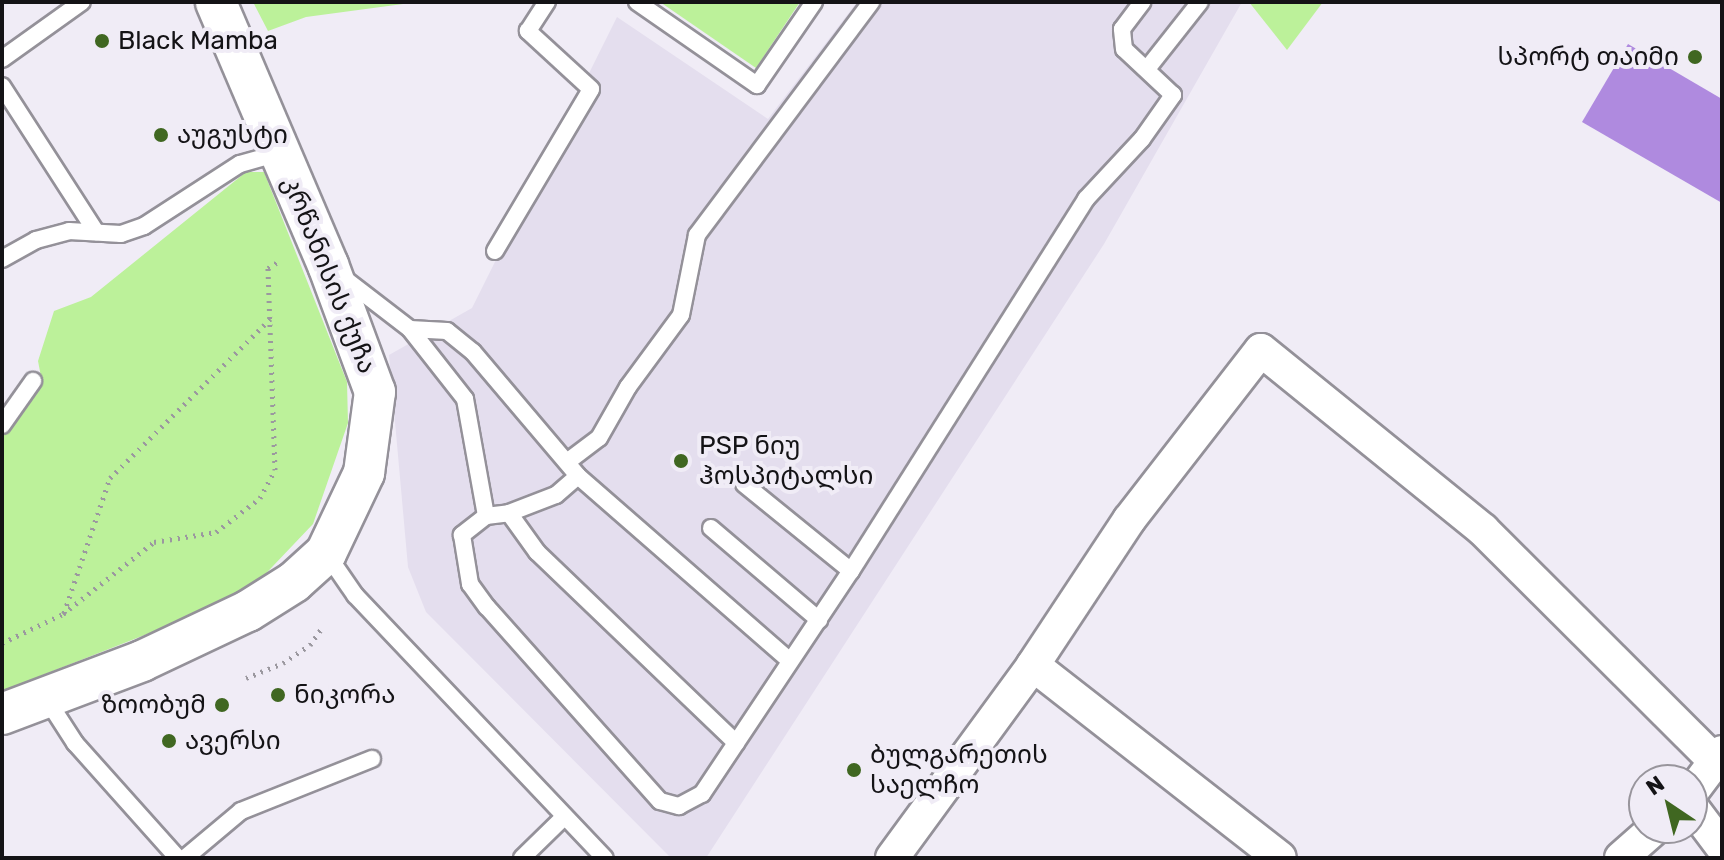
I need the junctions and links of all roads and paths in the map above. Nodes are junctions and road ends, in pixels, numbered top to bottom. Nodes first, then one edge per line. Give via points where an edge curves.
1 (82, 2) edge
2 (216, 2) edge
3 (547, 2) edge
4 (637, 2) edge
5 (814, 2) edge
6 (871, 2) edge
7 (1142, 2) edge
8 (1200, 2) edge
9 (2, 59) edge
10 (1147, 69) junction
11 (2, 86) edge
12 (279, 153) junction
13 (96, 232) junction
14 (495, 251) dead end
15 (2, 259) edge
16 (279, 261) dead end
17 (328, 265) junction
18 (270, 319) junction
19 (410, 329) junction
20 (33, 381) dead end
21 (2, 425) edge
22 (567, 462) junction
23 (578, 476) junction
24 (744, 484) dead end
25 (509, 513) junction
26 (486, 516) junction
27 (711, 528) dead end
28 (326, 553) junction
29 (851, 571) junction
30 (63, 614) junction
31 (819, 620) junction
32 (322, 628) dead end
33 (2, 643) edge
34 (790, 661) junction
35 (1033, 665) junction
36 (246, 678) dead end
37 (46, 698) junction
38 (2, 714) edge
39 (736, 743) junction
40 (1718, 756) edge
41 (372, 759) dead end
42 (564, 817) junction
43 (1708, 828) edge
44 (1637, 844) edge
45 (1722, 847) edge
46 (178, 858) edge
47 (185, 858) edge
48 (522, 858) edge
49 (605, 858) edge
50 (892, 858) edge
51 (1280, 858) edge
52 (1621, 858) edge

1 - 9 lane
2 - 12 street, კრწანისის ქუჩა
3 - 14 lane via 528,31 591,89
4 - 5 lane via 757,85
6 - 22 lane via 697,235 681,315 628,387 599,438
7 - 10 lane via 1122,29 1124,49
8 - 10 lane
10 - 29 lane via 1173,95 1169,103 1086,199
11 - 13 lane
12 - 13 lane via 240,164 144,226 121,234
12 - 17 street, კრწანისის ქუჩა
13 - 15 lane via 69,231 36,240
16 - 18 path via 268,268
17 - 19 lane via 387,317
17 - 28 street, კრწანისის ქუჩა via 375,392 364,473
18 - 30 path via 110,478
18 - 30 path via 275,470 260,498 216,532 154,542
19 - 22 lane via 447,331 456,338
19 - 26 lane via 465,399
20 - 21 lane
22 - 23 lane
23 - 25 lane via 556,495
23 - 34 lane
24 - 29 lane
25 - 26 lane
25 - 39 lane via 537,552
26 - 39 lane via 462,535 470,584 660,801 679,806 702,794
27 - 31 lane
28 - 37 street, კრწანისის ქუჩა via 294,582 248,611
28 - 42 lane via 355,595
29 - 31 lane
30 - 33 path
31 - 34 lane
32 - 36 path via 310,645 283,663
34 - 39 lane
35 - 40 street via 1129,520 1261,350 1483,530
35 - 50 street
35 - 51 street
37 - 38 street, კრწანისის ქუჩა
37 - 46 lane via 75,743
41 - 47 lane via 241,811
42 - 48 lane
42 - 49 lane
43 - 45 street
44 - 52 street

